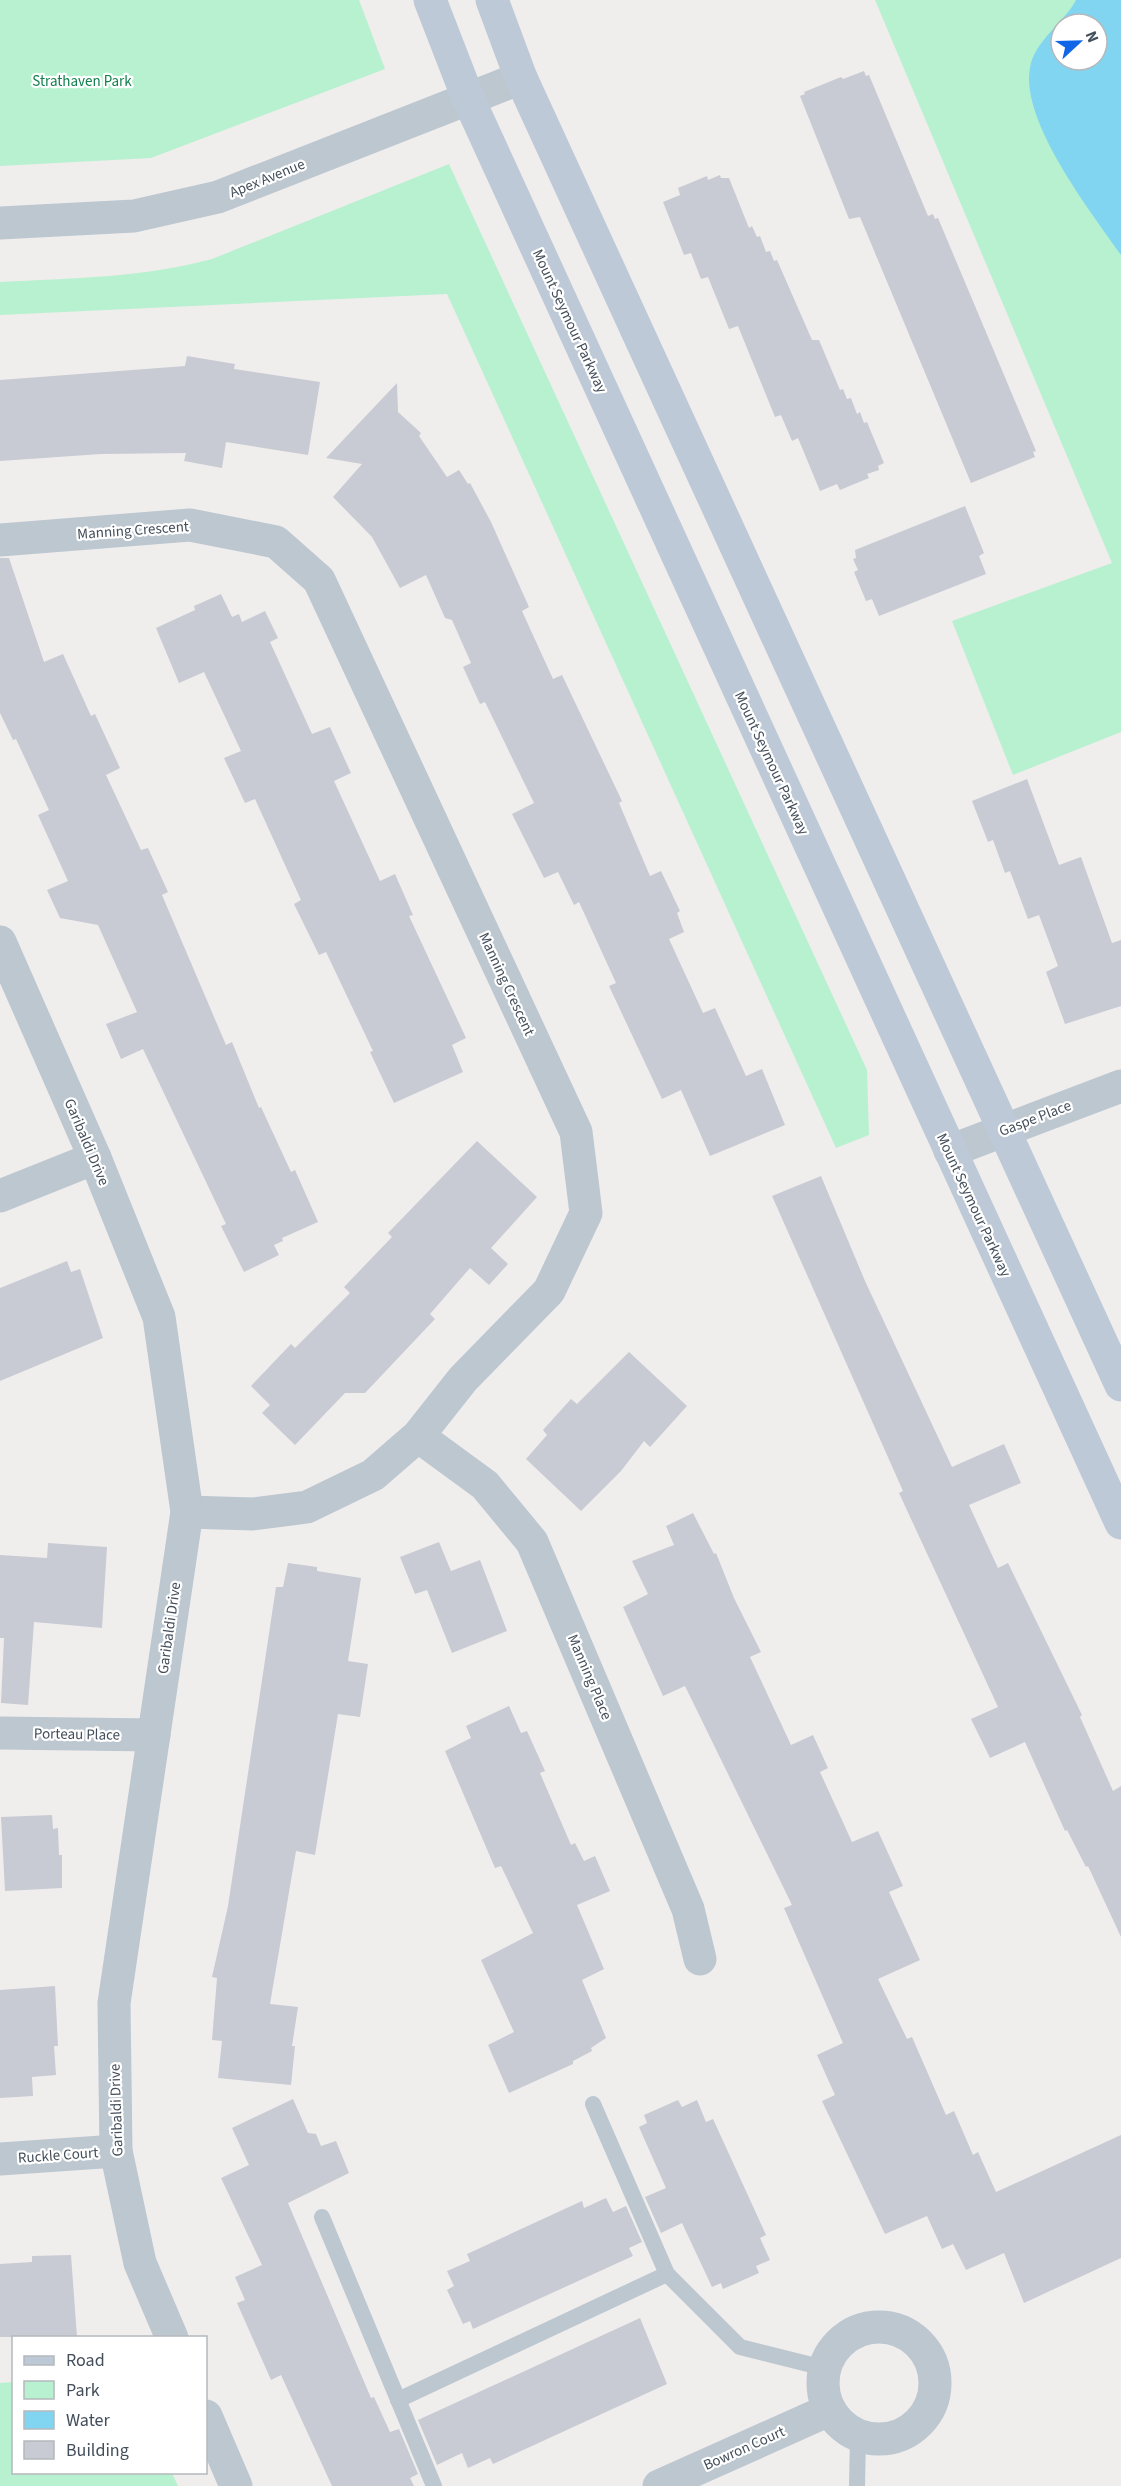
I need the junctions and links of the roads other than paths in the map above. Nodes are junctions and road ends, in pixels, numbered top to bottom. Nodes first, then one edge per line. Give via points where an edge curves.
1 (430, 0) edge
2 (492, 0) edge
3 (521, 78) junction
4 (468, 98) junction
5 (0, 223) edge
6 (0, 540) edge
7 (0, 942) edge
8 (1121, 1086) edge
9 (1003, 1129) junction
10 (950, 1151) junction
11 (95, 1158) junction
12 (0, 1196) edge
13 (1121, 1384) edge
14 (418, 1436) junction
15 (187, 1512) junction
16 (1121, 1523) edge
17 (0, 1733) edge
18 (154, 1735) junction
19 (700, 1959) dead end
20 (593, 2104) dead end
21 (116, 2151) junction
22 (0, 2159) edge
23 (322, 2217) dead end
24 (667, 2274) junction
25 (172, 2336) edge
26 (824, 2368) junction
27 (398, 2400) junction
28 (829, 2410) junction
29 (207, 2418) edge
30 (858, 2436) junction
31 (236, 2486) edge
32 (434, 2486) edge
33 (659, 2486) edge
34 (857, 2486) edge

1 - 4 main road, Mount Seymour Parkway
2 - 3 main road
3 - 4 street, Apex Avenue
3 - 9 main road
4 - 5 street, Apex Avenue via 218,197 134,216
4 - 10 main road, Mount Seymour Parkway
6 - 14 street, Manning Crescent via 190,525 276,542 319,580 576,1132 586,1213 549,1291 463,1379
7 - 11 street, Garibaldi Drive
8 - 9 street, Gaspe Place
9 - 10 street, Gaspe Place
9 - 13 main road
10 - 16 main road, Mount Seymour Parkway
11 - 12 street
11 - 15 street, Garibaldi Drive via 159,1317
14 - 15 street, Manning Crescent via 373,1475 307,1507 253,1514
14 - 19 street, Manning Place via 485,1485 532,1542 688,1909
15 - 18 street, Garibaldi Drive
17 - 18 street, Porteau Place
18 - 21 street, Garibaldi Drive via 114,2003
20 - 24 lane
21 - 22 street, Ruckle Court
21 - 25 street, Garibaldi Drive via 140,2263
23 - 27 lane
24 - 26 lane via 740,2347
24 - 27 lane
26 - 28 street via 822,2390
26 - 30 street via 838,2344 862,2329 888,2327 911,2337 929,2356 936,2380 931,2406 913,2429 886,2440
27 - 32 lane
28 - 30 street via 840,2425
28 - 33 street, Bowron Court
29 - 31 street
30 - 34 lane

